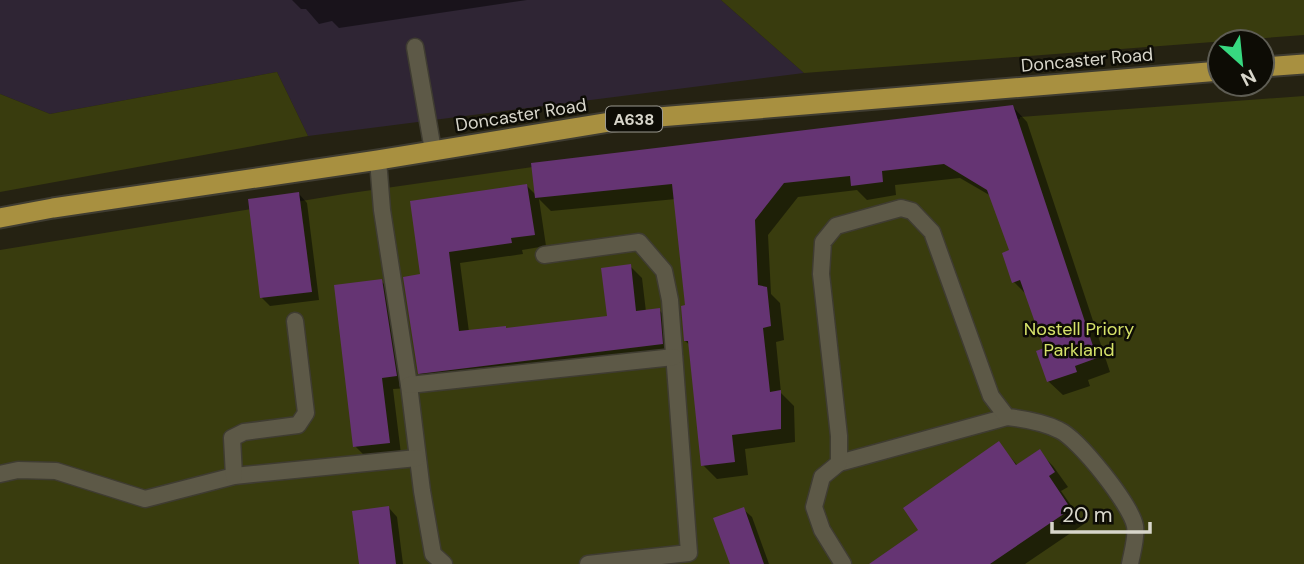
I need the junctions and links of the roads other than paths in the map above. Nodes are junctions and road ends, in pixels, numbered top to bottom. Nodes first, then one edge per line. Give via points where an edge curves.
1 (415, 47) dead end
2 (1304, 64) edge
3 (1276, 66) edge
4 (1206, 72) edge
5 (433, 150) junction
6 (378, 160) junction
7 (0, 218) edge
8 (544, 256) dead end
9 (295, 321) dead end
10 (674, 357) junction
11 (409, 385) junction
12 (1007, 416) junction
13 (417, 458) junction
14 (839, 463) junction
15 (0, 474) edge
16 (234, 476) junction
17 (690, 559) edge
18 (444, 564) edge
19 (588, 564) edge
20 (843, 564) edge
21 (1130, 564) edge

1 - 5 lane
2 - 3 highway
4 - 5 highway, Doncaster Road / A638 via 621,120
5 - 6 highway, Doncaster Road / A638
6 - 7 highway, Doncaster Road / A638
6 - 11 lane
8 - 10 lane via 639,242 664,271
9 - 16 lane via 306,413 298,425 244,432 232,438
10 - 11 lane
10 - 17 lane
11 - 13 lane
12 - 14 lane
12 - 14 lane via 991,396 932,232 912,211 901,208 836,226 823,242 821,274
12 - 21 lane via 1062,431 1088,454 1135,526
13 - 16 lane
13 - 18 lane via 433,554
14 - 20 lane via 822,477 814,508
15 - 16 lane via 56,471 145,499
17 - 19 lane

